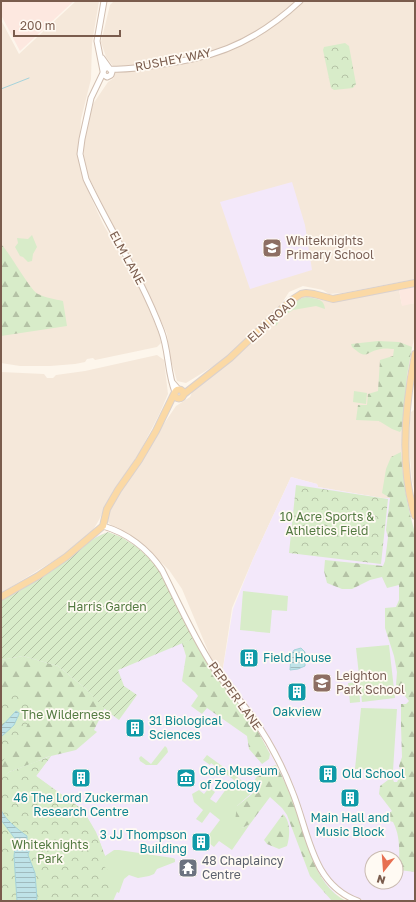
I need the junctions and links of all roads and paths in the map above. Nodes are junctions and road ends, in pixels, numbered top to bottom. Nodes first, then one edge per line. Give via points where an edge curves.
1 (104, 1) edge
2 (300, 1) edge
3 (107, 72) junction
4 (415, 283) edge
5 (415, 354) edge
6 (178, 393) junction
7 (415, 516) edge
8 (103, 526) junction
9 (1, 597) edge
10 (358, 901) edge

1 - 3 street via 98,45
2 - 3 street, RUSHEY WAY via 274,22 231,46 197,58
3 - 6 street, ELM LANE via 92,98 80,154 86,180 162,332 171,379
4 - 6 main road, ELM ROAD via 333,299 314,294 301,294 290,301 230,358 190,388
5 - 7 main road via 405,446 406,482
6 - 8 main road, ELM ROAD via 112,500
8 - 9 main road via 66,557
8 - 10 street, PEPPER LANE via 131,538 158,564 212,666 242,702 276,756 292,791 321,871 336,890

